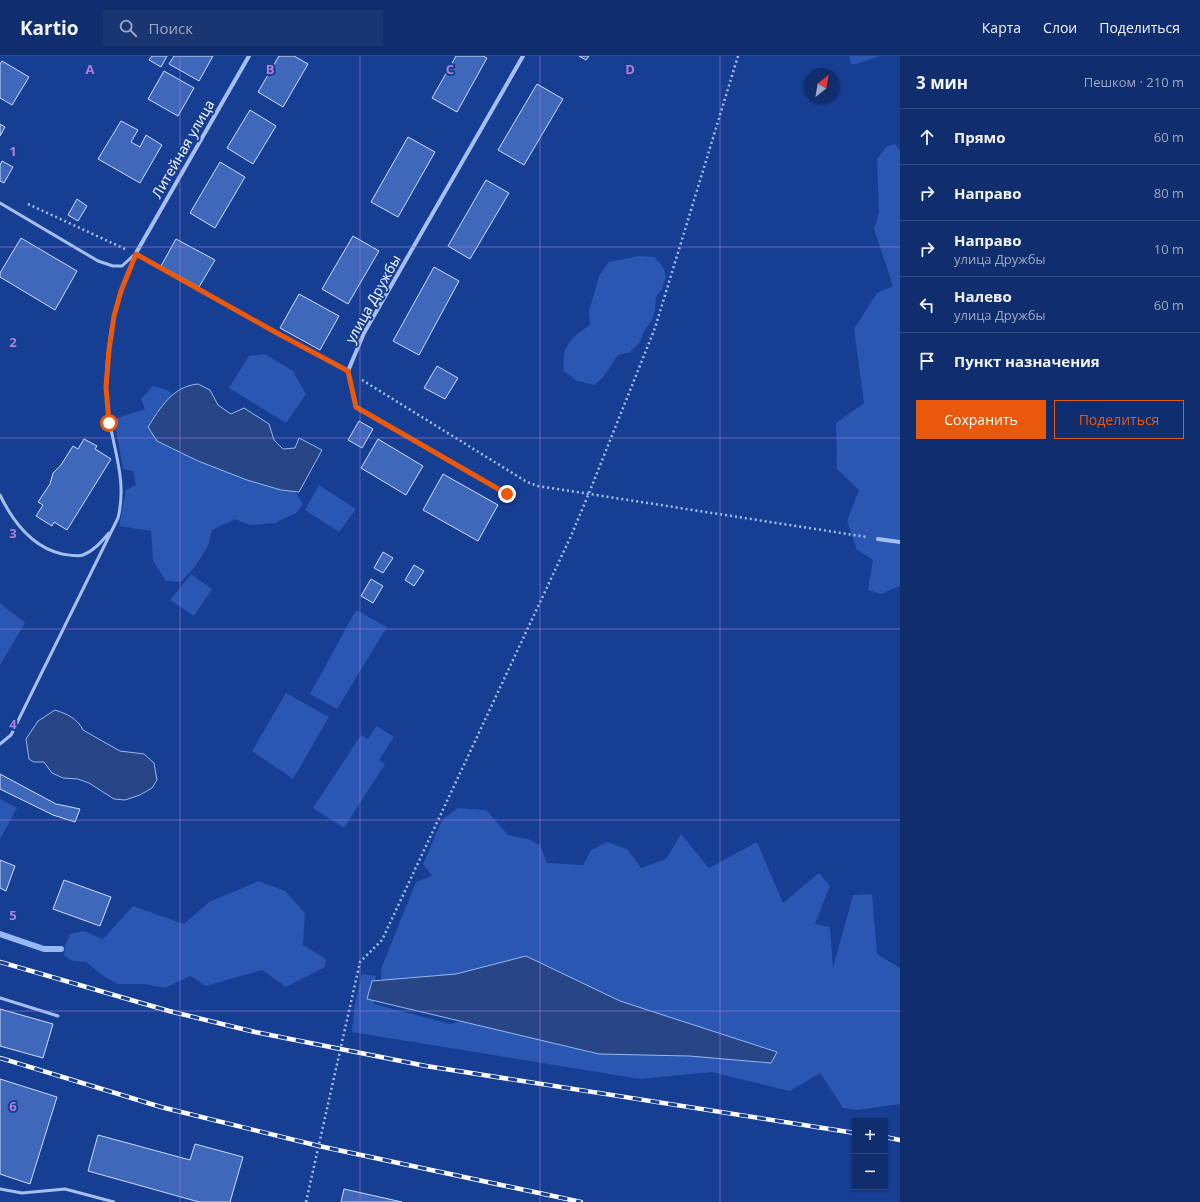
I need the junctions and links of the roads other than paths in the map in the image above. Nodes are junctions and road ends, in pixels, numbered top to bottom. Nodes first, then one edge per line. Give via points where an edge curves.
1 (249, 56) edge
2 (523, 56) edge
3 (0, 203) edge
4 (136, 254) junction
5 (507, 494) dead end
6 (0, 495) edge
7 (111, 532) junction
8 (878, 539) road end
9 (900, 542) edge
10 (0, 744) edge
11 (0, 998) edge
12 (58, 1016) dead end
13 (0, 1189) edge
14 (114, 1202) edge

1 - 4 street, Литейная улица
2 - 5 street, улица Дружбы via 364,333 348,371 356,407
3 - 4 lane via 98,261 112,266 122,266
4 - 7 lane via 121,291 109,350 106,387 109,423 122,484 118,518
6 - 7 lane via 20,528 40,545 55,552 71,556 83,555
7 - 10 lane via 11,735
8 - 9 street
11 - 12 lane
13 - 14 lane via 22,1193 65,1189

